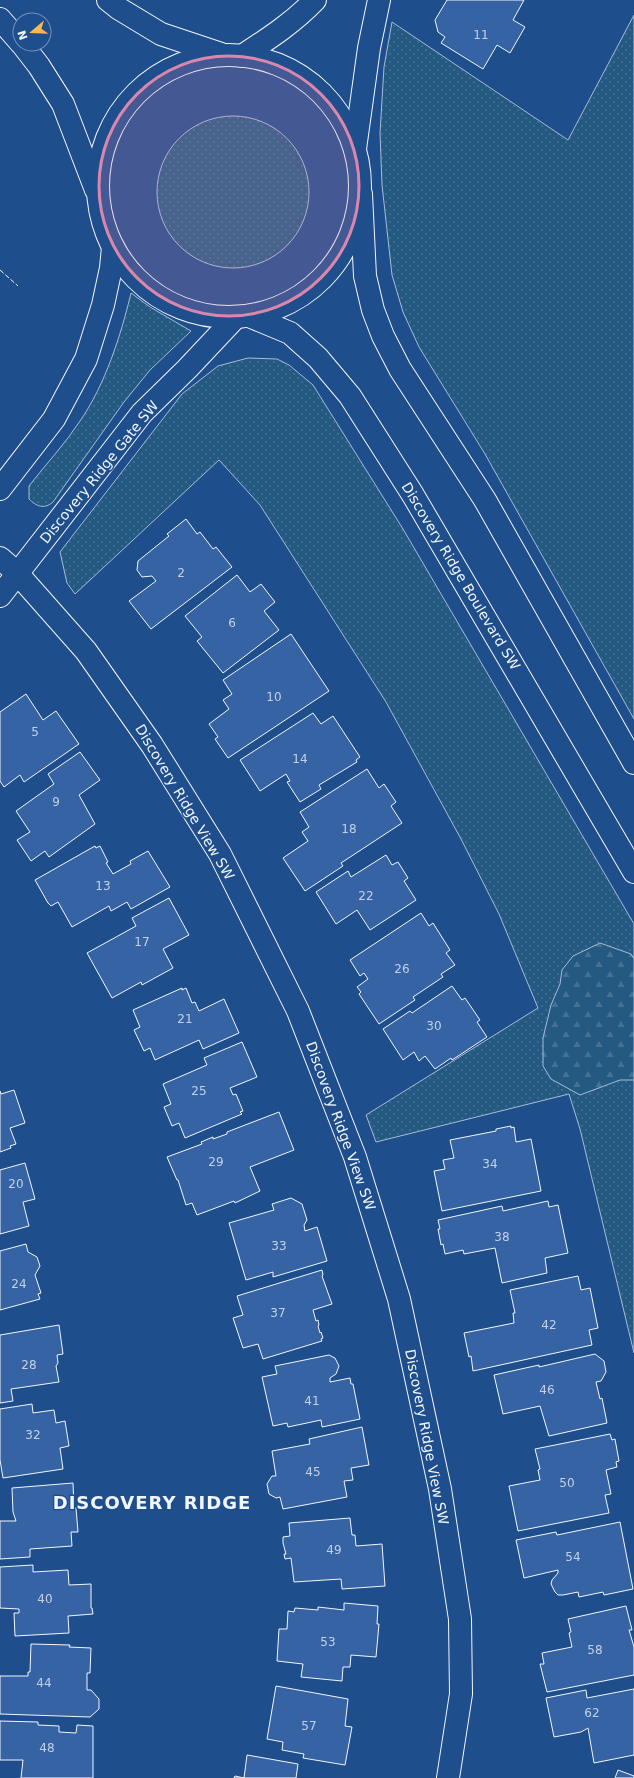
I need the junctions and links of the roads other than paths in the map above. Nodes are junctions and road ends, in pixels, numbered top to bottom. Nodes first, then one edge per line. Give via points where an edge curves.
1 (108, 0) edge
2 (315, 0) edge
3 (379, 0) edge
4 (0, 19) edge
5 (12, 33) edge
6 (28, 52) edge
7 (234, 55) junction
8 (355, 150) junction
9 (361, 194) junction
10 (99, 199) junction
11 (113, 247) junction
12 (242, 317) junction
13 (0, 489) edge
14 (0, 558) edge
15 (17, 574) junction
16 (0, 596) edge
17 (634, 763) edge
18 (634, 872) edge
19 (448, 1778) edge

1 - 7 street via 161,34
2 - 7 street via 282,30
3 - 8 street via 369,48
4 - 5 street
6 - 10 street via 63,104
7 - 8 street via 268,61 313,85 332,104 346,125
7 - 10 street via 196,59 167,71 142,89 122,112 108,138 100,168
8 - 9 street
9 - 12 street via 351,238 327,275 292,302
9 - 17 street via 365,276 373,310 383,336 400,369 485,500
10 - 11 street via 104,224
11 - 12 street via 130,271 152,292 177,306 205,315
11 - 13 street via 103,305 86,359 54,419
12 - 15 street, Discovery Ridge Gate SW via 142,413
12 - 18 street, Discovery Ridge Boulevard SW via 290,333 318,358 350,396 413,495
14 - 15 street, Discovery Ridge View SW
15 - 16 street, Discovery Ridge Gate SW
15 - 19 street, Discovery Ridge View SW via 86,651 152,745 220,854 298,1011 355,1157 399,1299 440,1489 459,1611 461,1694

